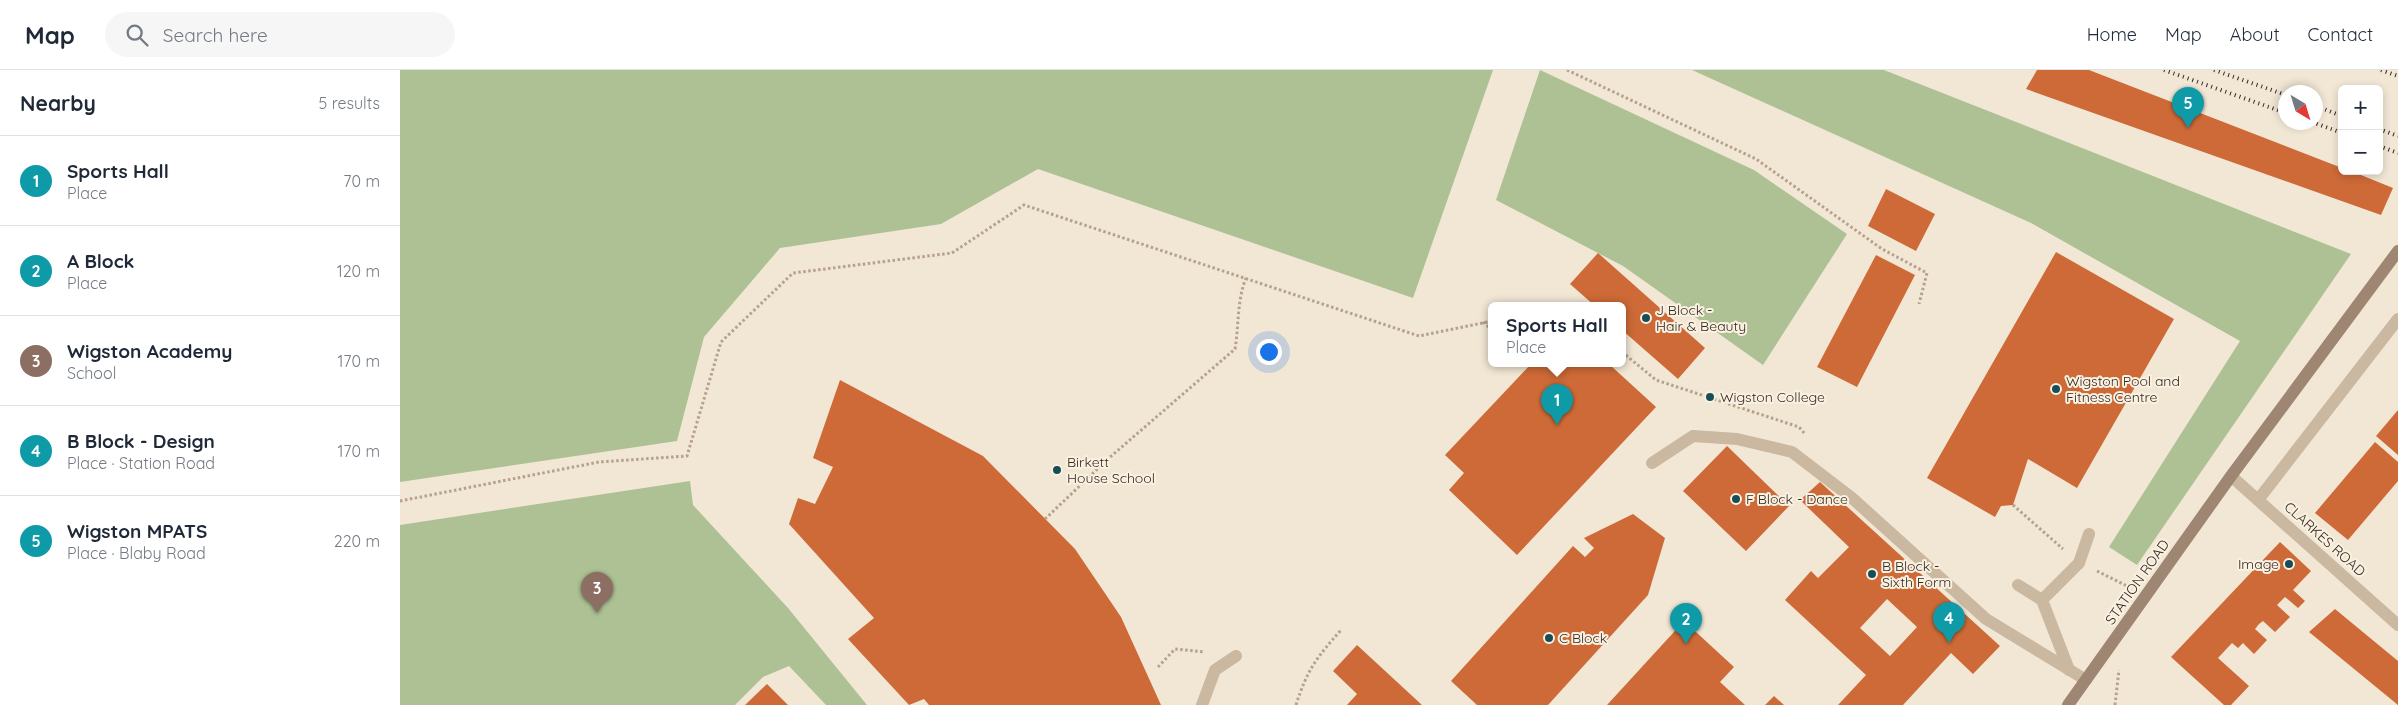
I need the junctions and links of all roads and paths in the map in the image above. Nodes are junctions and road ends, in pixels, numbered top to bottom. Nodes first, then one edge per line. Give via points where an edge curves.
1 (1567, 70) edge
2 (2398, 251) edge
3 (1246, 278) junction
4 (1919, 304) dead end
5 (2398, 319) edge
6 (1488, 321) edge
7 (1483, 322) junction
8 (1488, 326) edge
9 (1652, 463) dead end
10 (2231, 476) junction
11 (2258, 500) junction
12 (400, 501) edge
13 (1045, 519) dead end
14 (2089, 534) dead end
15 (2018, 585) dead end
16 (2042, 600) junction
17 (2398, 625) edge
18 (1341, 630) dead end
19 (1236, 656) joint
20 (1158, 667) dead end
21 (2069, 670) junction
22 (2086, 680) junction
23 (1202, 705) edge
24 (1296, 705) edge
25 (2068, 705) edge

1 - 4 path via 1756,159 1882,249 1927,273
2 - 10 main road, STATION ROAD
3 - 7 path via 1419,336
3 - 12 path via 1024,205 952,253 793,273 721,342 687,456 599,462
3 - 13 path via 1239,294 1236,349 1109,458
5 - 11 street
6 - 7 path
7 - 8 path
9 - 21 street via 1693,436 1737,439 1792,452 1852,498 1986,619
10 - 11 street, CLARKES ROAD
10 - 22 main road, STATION ROAD
11 - 17 street, CLARKES ROAD
14 - 16 street via 2079,563
15 - 16 street
16 - 21 street
18 - 24 path via 1305,677
19 - 20 path via 1175,649
19 - 23 street via 1215,670
21 - 22 street
22 - 25 main road, STATION ROAD

